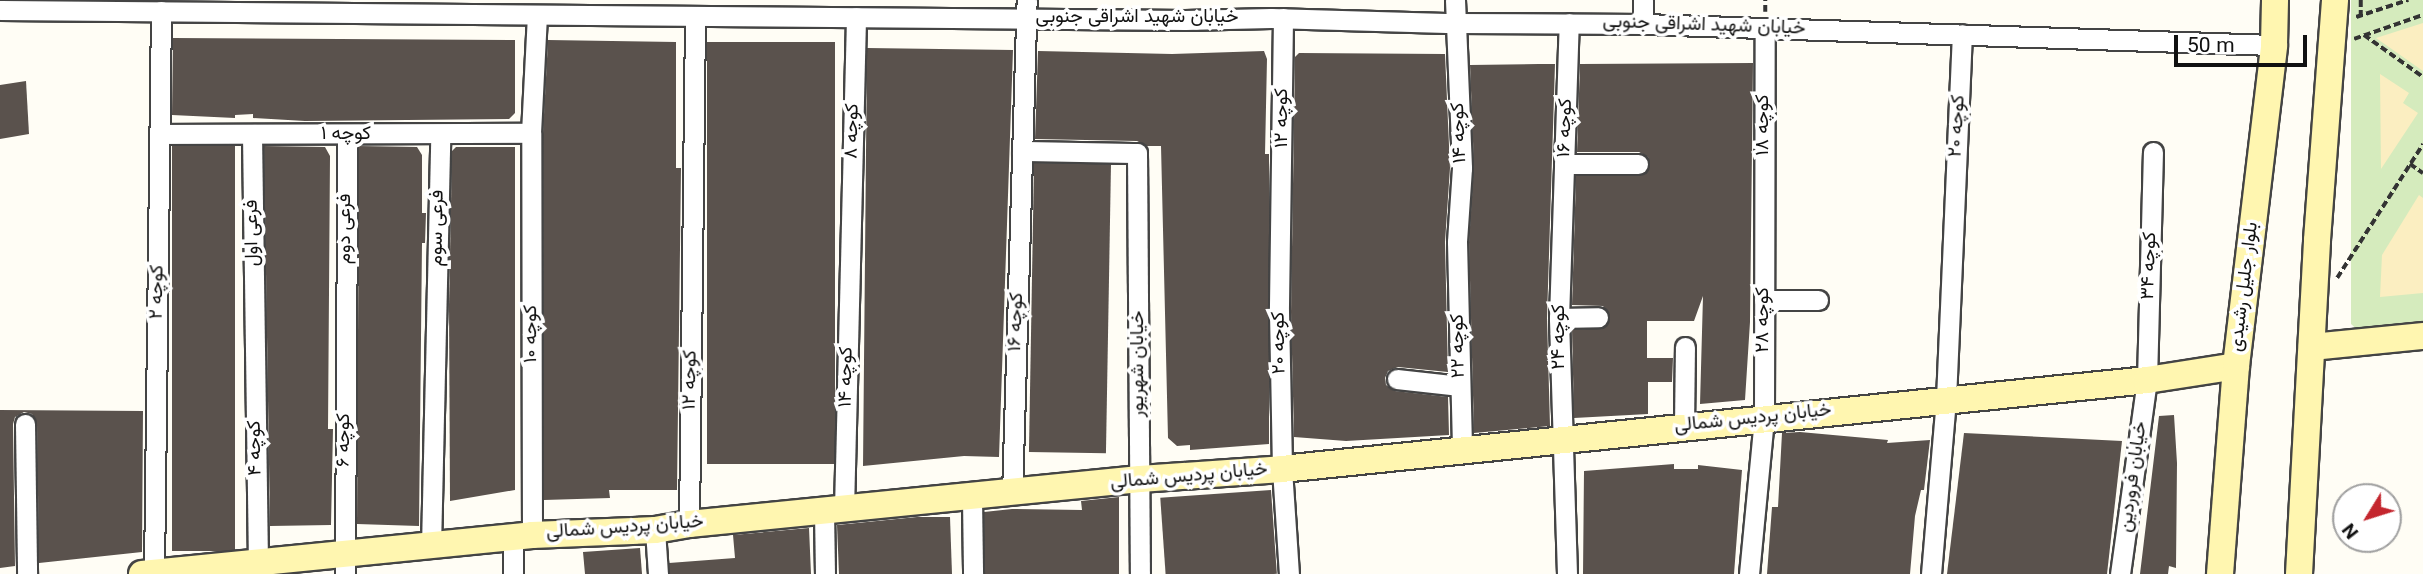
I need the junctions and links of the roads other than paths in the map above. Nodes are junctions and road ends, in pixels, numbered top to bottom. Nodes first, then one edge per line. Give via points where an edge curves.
1 (1455, 0) edge
2 (1643, 0) edge
3 (2275, 0) edge
4 (102, 5) edge
5 (262, 6) edge
6 (7, 7) edge
7 (389, 7) edge
8 (1027, 9) edge
9 (546, 10) edge
10 (705, 10) edge
11 (1185, 10) edge
12 (161, 11) junction
13 (866, 11) edge
14 (1275, 12) edge
15 (1455, 23) junction
16 (1569, 23) junction
17 (1643, 23) junction
18 (2334, 23) edge
19 (1765, 28) junction
20 (1962, 34) junction
21 (2274, 45) junction
22 (531, 133) junction
23 (160, 134) junction
24 (252, 134) junction
25 (347, 135) junction
26 (440, 135) junction
27 (1022, 151) junction
28 (2153, 152) dead end
29 (1564, 164) junction
30 (1638, 164) dead end
31 (1282, 217) joint
32 (1764, 223) joint
33 (1561, 233) joint
34 (1457, 242) joint
35 (850, 245) joint
36 (1764, 300) junction
37 (1818, 300) dead end
38 (1598, 317) dead end
39 (1559, 318) junction
40 (345, 324) joint
41 (255, 332) joint
42 (2423, 336) edge
43 (1685, 347) dead end
44 (2312, 347) junction
45 (2236, 366) junction
46 (1397, 379) dead end
47 (2147, 380) junction
48 (1460, 386) junction
49 (1946, 399) junction
50 (1764, 418) junction
51 (25, 424) dead end
52 (1684, 426) junction
53 (1561, 441) junction
54 (1462, 450) junction
55 (1282, 469) junction
56 (1140, 480) junction
57 (1012, 494) junction
58 (972, 498) junction
59 (834, 510) junction
60 (689, 524) junction
61 (655, 530) junction
62 (522, 536) junction
63 (431, 547) junction
64 (258, 563) junction
65 (344, 565) edge
66 (161, 573) edge
67 (27, 574) edge
68 (513, 574) edge
69 (658, 574) edge
70 (825, 574) edge
71 (973, 574) edge
72 (1140, 574) edge
73 (1289, 574) edge
74 (1567, 574) edge
75 (1749, 574) edge
76 (1931, 574) edge
77 (2120, 574) edge
78 (2220, 574) edge
79 (2299, 574) edge

1 - 15 street, کوچه ۱۴
2 - 17 street
3 - 21 street, بلوار جلیل رشیدی
4 - 6 street, خیابان شهید اشراقی جنوبی
4 - 12 street, خیابان شهید اشراقی جنوبی
5 - 7 street, خیابان شهید اشراقی جنوبی
5 - 12 street, خیابان شهید اشراقی جنوبی
7 - 9 street, خیابان شهید اشراقی جنوبی
8 - 11 street, خیابان شهید اشراقی جنوبی
8 - 13 street, خیابان شهید اشراقی جنوبی
8 - 27 street
9 - 10 street, خیابان شهید اشراقی جنوبی
9 - 22 street
10 - 13 street, خیابان شهید اشراقی جنوبی
10 - 60 street, کوچه ۱۲ via 693,237
11 - 14 street, خیابان شهید اشراقی جنوبی
12 - 23 street, کوچه ۲
13 - 35 street, کوچه ۸
14 - 15 street, خیابان شهید اشراقی جنوبی
14 - 31 street, کوچه ۱۲
15 - 16 street, خیابان شهید اشراقی جنوبی
15 - 34 street, کوچه ۱۴ via 1462,168
16 - 17 street, خیابان شهید اشراقی جنوبی
16 - 29 street, کوچه ۱۶
17 - 19 street, خیابان شهید اشراقی جنوبی
18 - 44 street
19 - 20 street, خیابان شهید اشراقی جنوبی
19 - 32 street, کوچه ۱۸
20 - 21 street, خیابان شهید اشراقی جنوبی
20 - 49 street, کوچه ۲۰
21 - 45 street, بلوار جلیل رشیدی
22 - 26 street, کوچه ۱
22 - 62 street, کوچه ۱۰
23 - 24 street, کوچه ۱
23 - 66 street, کوچه ۲
24 - 25 street, کوچه ۱
24 - 41 street, فرعی اول
25 - 26 street, کوچه ۱
25 - 40 street, فرعی دوم
26 - 63 street, فرعی سوم
27 - 56 street, خیابان شهریور via 1137,153
27 - 57 street, کوچه ۱۶
28 - 47 street, کوچه ۳۴
29 - 30 street
29 - 33 street, کوچه ۱۶
31 - 55 street, کوچه ۲۰
32 - 36 street, کوچه ۲۸
33 - 39 street, کوچه ۲۴
34 - 48 street, کوچه ۲۲
35 - 59 street, کوچه ۱۴
36 - 37 street
36 - 50 street, کوچه ۲۸
38 - 39 street
39 - 53 street, کوچه ۲۴
40 - 65 street, کوچه ۶
41 - 64 street, کوچه ۴
42 - 44 street
43 - 52 street
44 - 79 street
45 - 47 street, خیابان پردیس شمالی
45 - 78 street, بلوار جلیل رشیدی
46 - 48 street
47 - 49 street, خیابان پردیس شمالی
47 - 77 street, خیابان فروردین
48 - 54 street, کوچه ۲۲
49 - 50 street, خیابان پردیس شمالی
49 - 76 street, کوچه ۲۰
50 - 52 street, خیابان پردیس شمالی
50 - 75 street, کوچه ۲۸
51 - 67 street
52 - 53 street, خیابان پردیس شمالی
53 - 54 street, خیابان پردیس شمالی
53 - 74 street, کوچه ۲۴
54 - 55 street, خیابان پردیس شمالی
55 - 56 street, خیابان پردیس شمالی
55 - 73 street, کوچه ۲۰
56 - 57 street, خیابان پردیس شمالی
56 - 72 street, خیابان شهریور
57 - 58 street, خیابان پردیس شمالی
58 - 59 street, خیابان پردیس شمالی
58 - 71 street
59 - 60 street, خیابان پردیس شمالی
59 - 70 street, کوچه ۱۴
60 - 61 street, خیابان پردیس شمالی
61 - 62 street, خیابان پردیس شمالی
61 - 69 street
62 - 63 street, خیابان پردیس شمالی
62 - 68 street, کوچه ۱۰
63 - 65 street, خیابان پردیس شمالی
64 - 65 street, خیابان پردیس شمالی
64 - 66 street, خیابان پردیس شمالی

